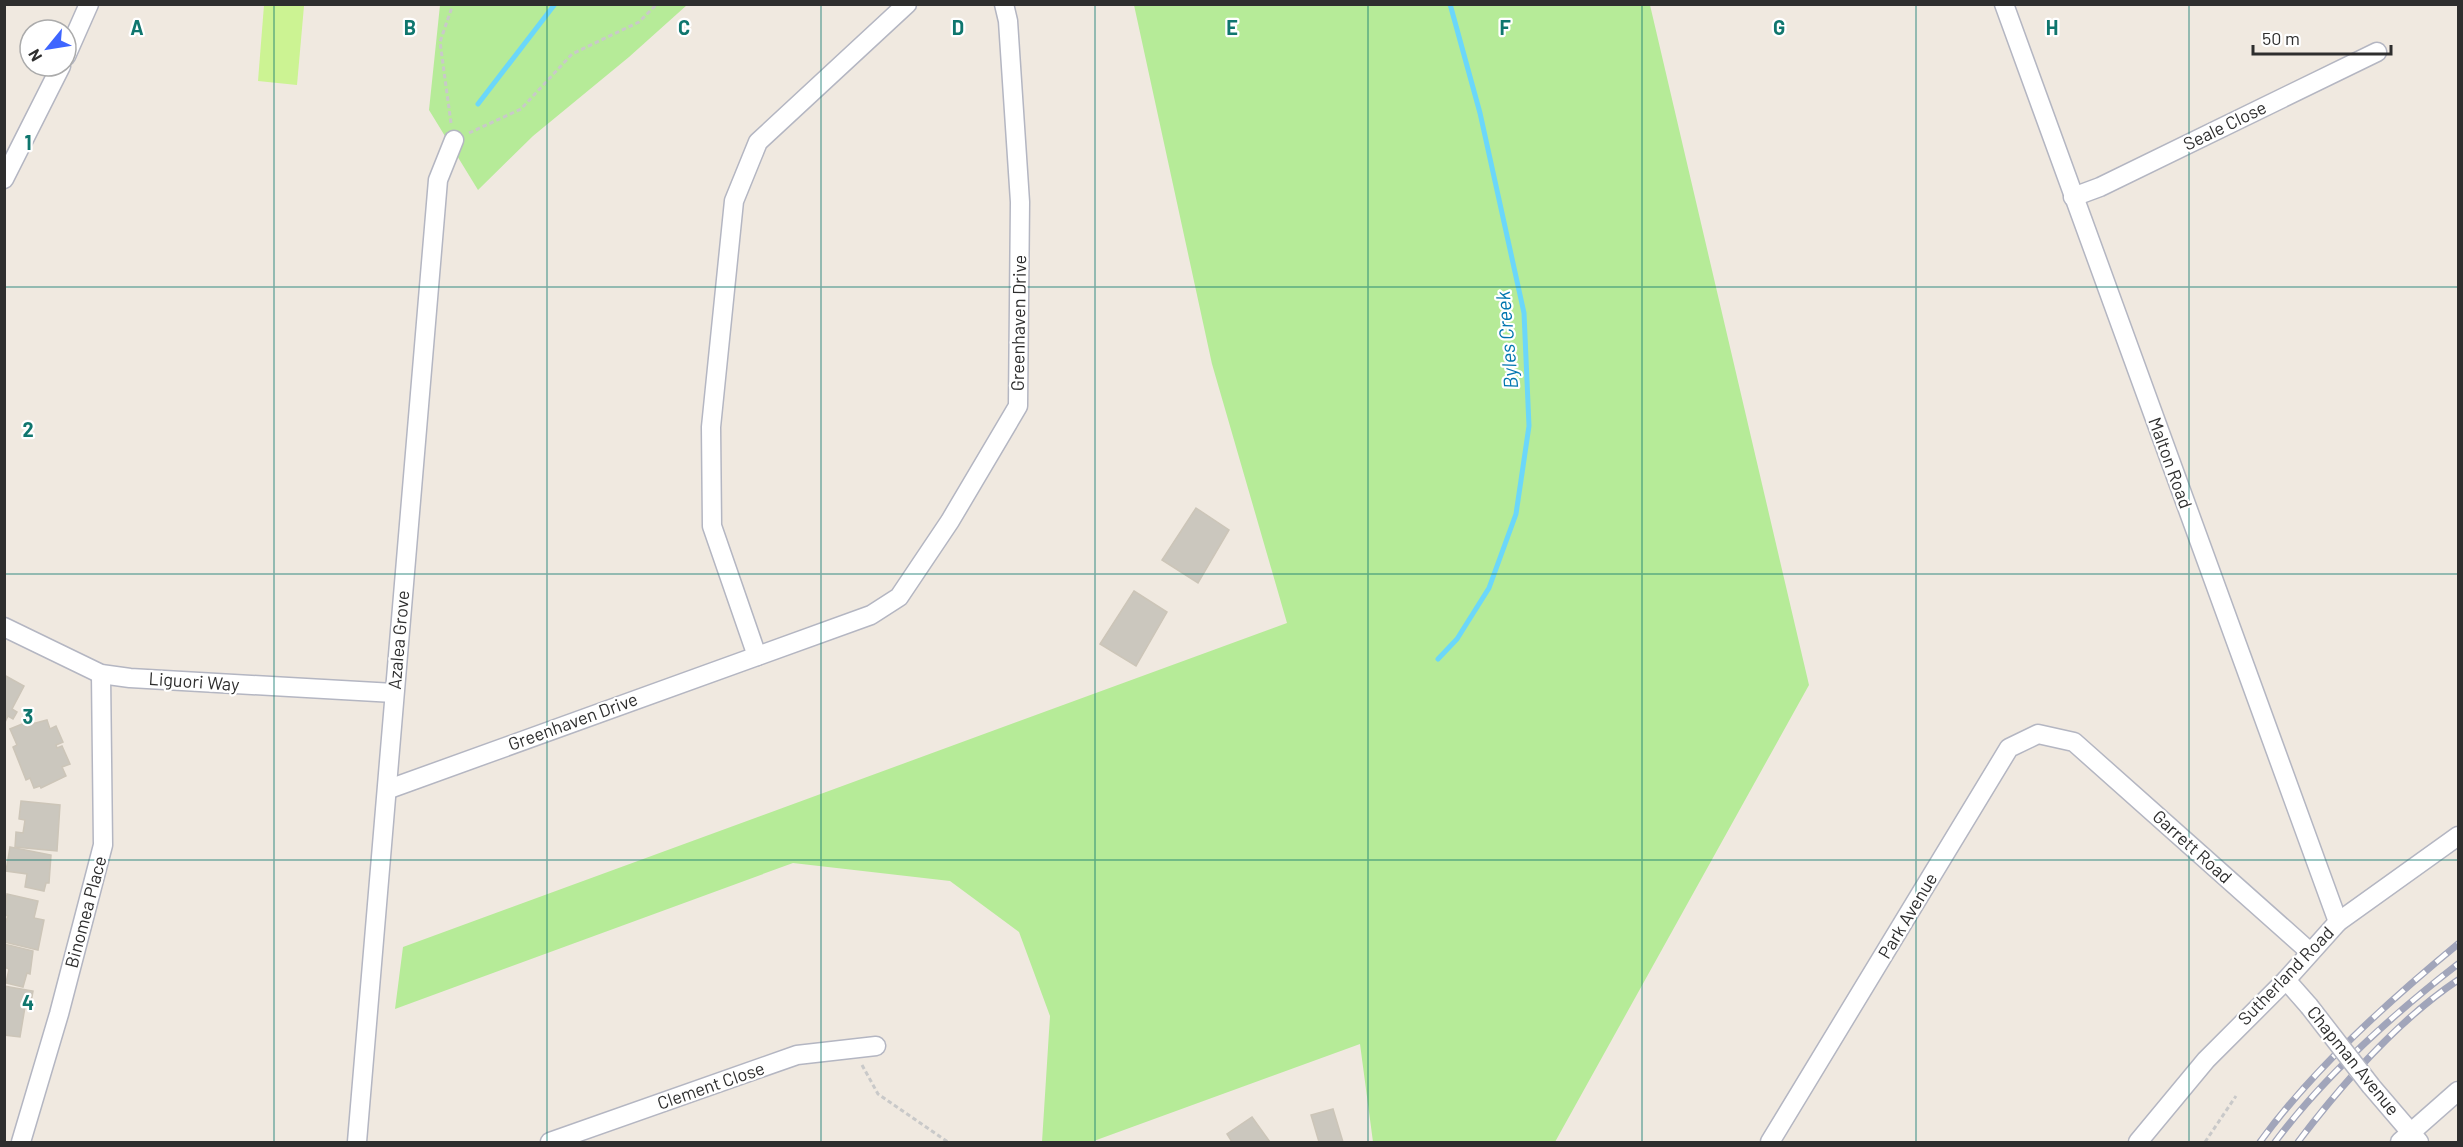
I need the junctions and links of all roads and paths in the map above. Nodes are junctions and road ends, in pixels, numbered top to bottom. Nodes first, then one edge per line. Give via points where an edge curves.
1 (89, 4) edge
2 (453, 4) edge
3 (657, 4) edge
4 (907, 4) edge
5 (1004, 4) edge
6 (2004, 4) edge
7 (78, 29) edge
8 (2377, 52) dead end
9 (56, 78) edge
10 (454, 140) junction
11 (4, 179) edge
12 (2073, 197) junction
13 (4, 627) edge
14 (757, 656) junction
15 (101, 674) junction
16 (394, 693) junction
17 (2074, 742) joint
18 (389, 789) junction
19 (2458, 836) edge
20 (2338, 922) junction
21 (2310, 952) junction
22 (2286, 980) junction
23 (876, 1046) dead end
24 (853, 1049) junction
25 (2458, 1091) edge
26 (2236, 1096) dead end
27 (2410, 1139) edge
28 (21, 1143) edge
29 (357, 1143) edge
30 (550, 1143) edge
31 (948, 1143) edge
32 (1770, 1143) edge
33 (2138, 1143) edge
34 (2205, 1143) edge

1 - 7 street
2 - 10 path via 440,42
3 - 10 path via 639,22 572,54 521,109
4 - 14 street via 758,142 734,201 711,427 712,526
5 - 14 street, Greenhaven Drive via 1020,202 1018,406 950,521 899,597 871,615
6 - 12 street, Malton Road
8 - 12 street, Seale Close
9 - 11 street
10 - 16 street, Azalea Grove via 438,180
12 - 20 street, Malton Road
13 - 15 street, Liguori Way
14 - 18 street, Greenhaven Drive
15 - 16 street, Liguori Way
15 - 28 street, Binomea Place via 103,845
16 - 18 street, Azalea Grove
17 - 21 street, Garrett Road
17 - 32 street, Park Avenue via 2038,734 2009,748
18 - 29 street, Azalea Grove
19 - 20 street, Sutherland Road
20 - 21 street, Sutherland Road
21 - 22 street, Sutherland Road
22 - 27 street, Chapman Avenue, bridge
22 - 33 street, Sutherland Road via 2206,1060
23 - 24 street, Clement Close
24 - 30 street, Clement Close via 797,1055
24 - 31 path via 878,1094
25 - 27 street
26 - 34 path

